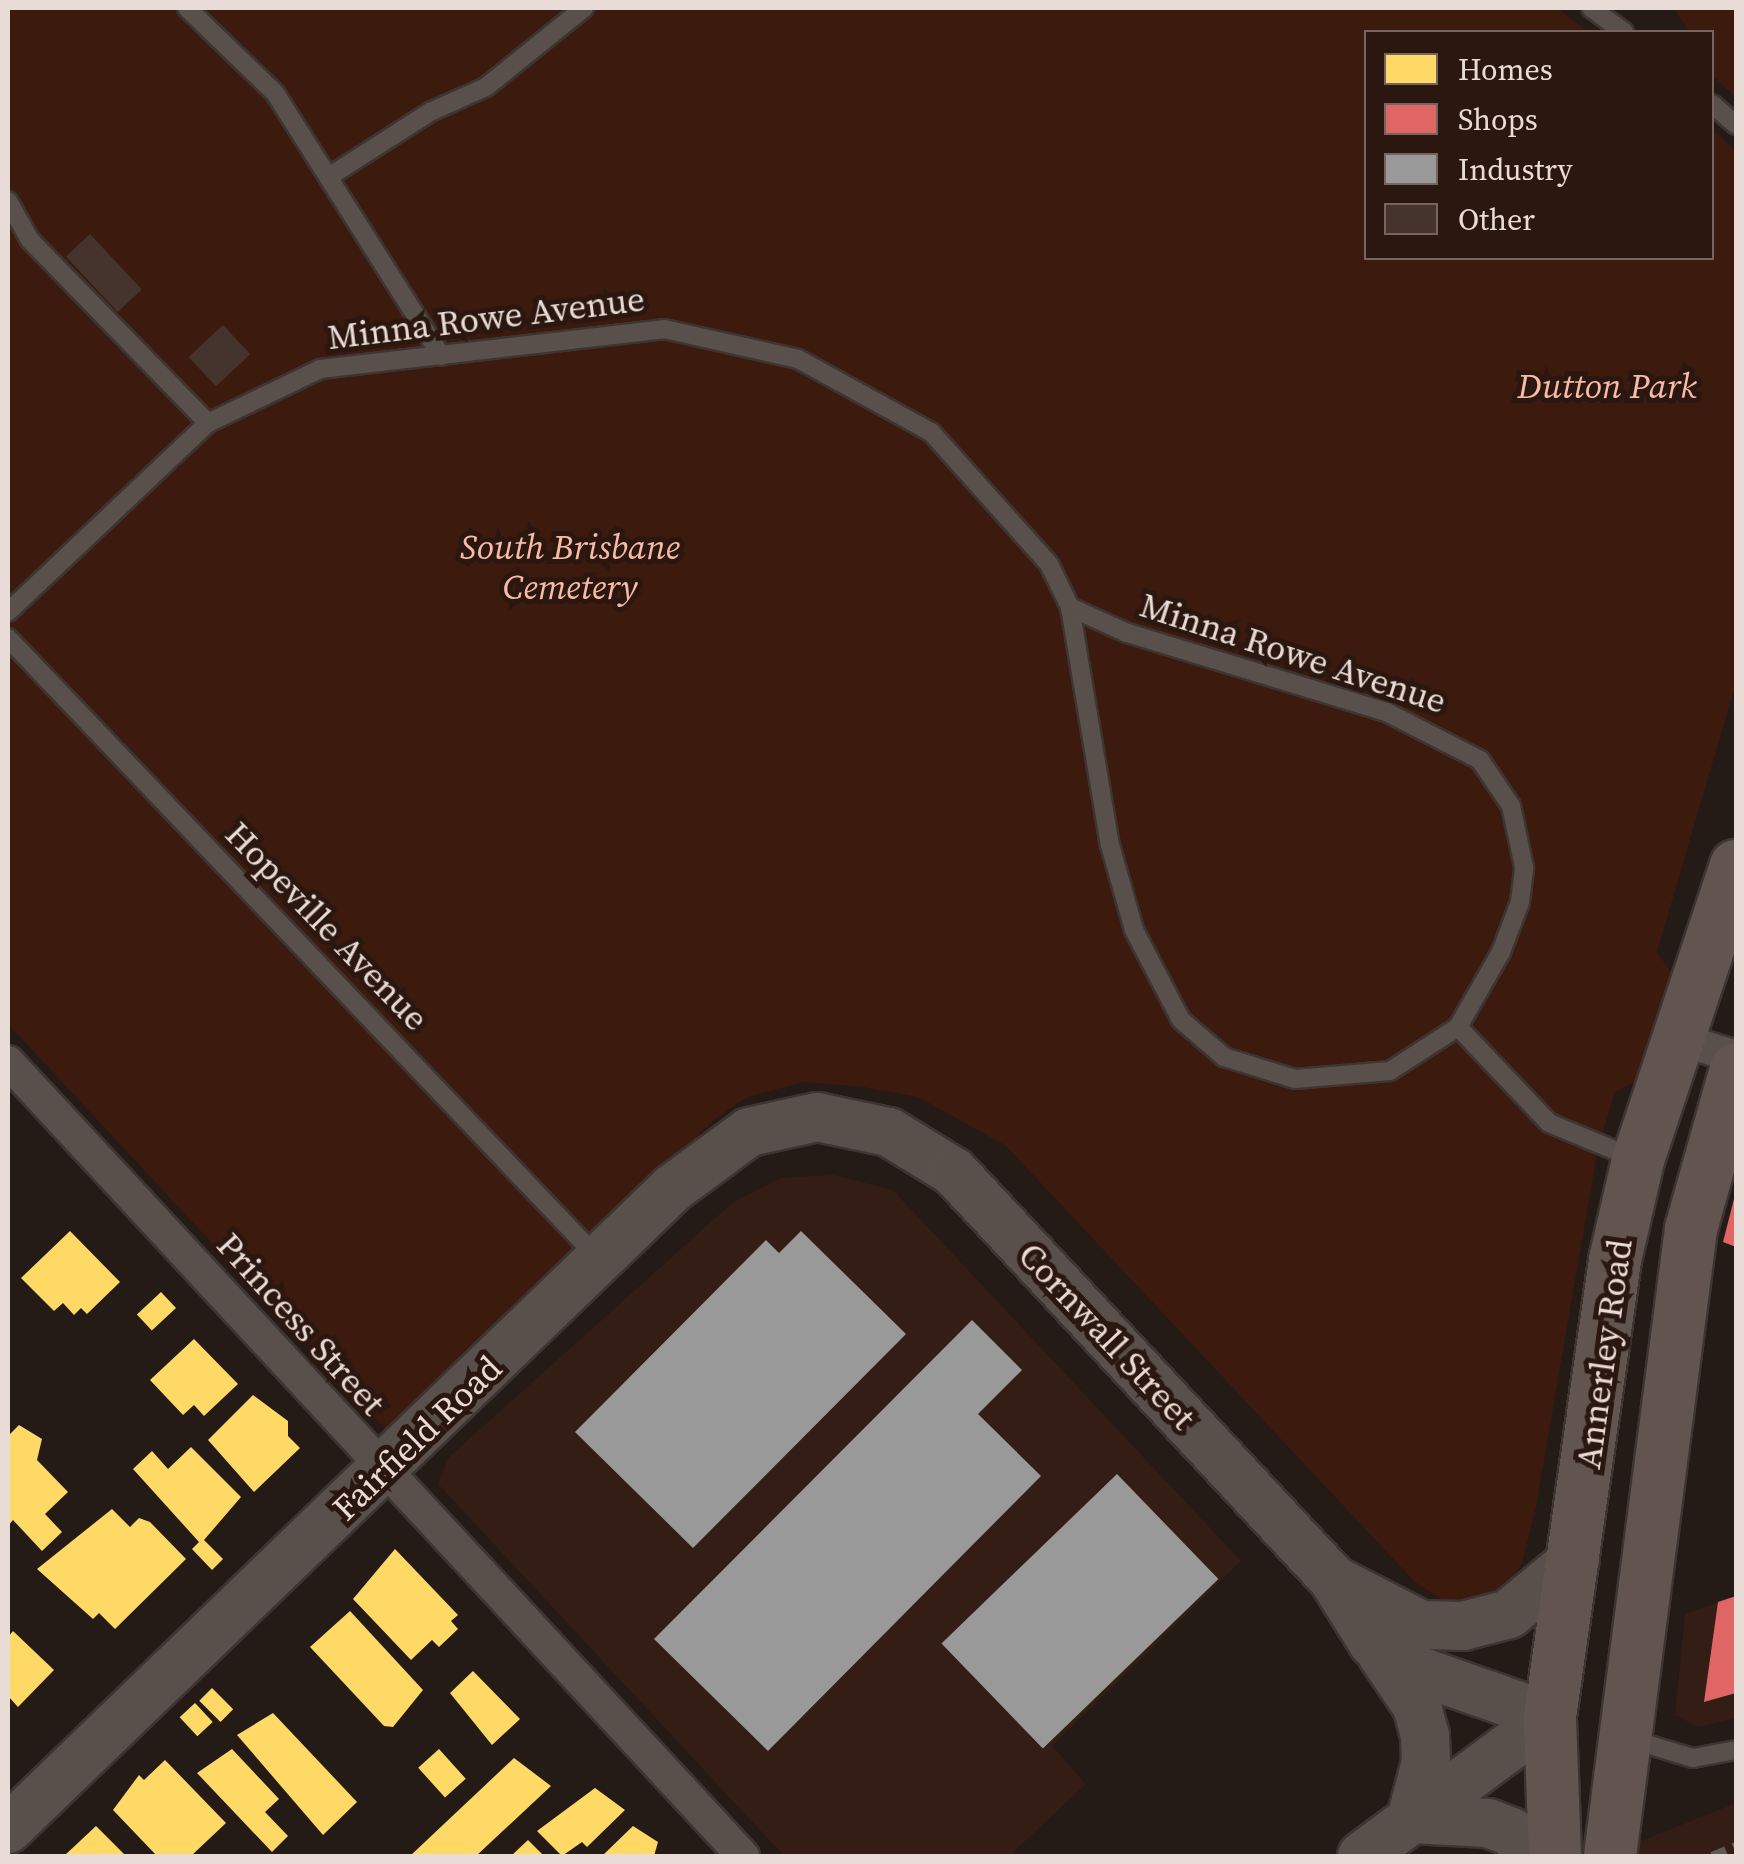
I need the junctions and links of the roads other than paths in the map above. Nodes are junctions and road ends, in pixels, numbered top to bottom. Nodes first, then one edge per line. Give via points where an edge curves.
1 (187, 8) edge
2 (584, 8) edge
3 (1591, 8) edge
4 (1621, 30) edge
5 (1714, 106) edge
6 (1736, 125) edge
7 (330, 176) junction
8 (8, 200) edge
9 (442, 356) junction
10 (208, 423) junction
11 (1070, 607) junction
12 (8, 612) edge
13 (8, 638) edge
14 (1736, 866) edge
15 (1458, 1026) junction
16 (1678, 1039) junction
17 (1736, 1057) edge
18 (8, 1062) edge
19 (1736, 1070) edge
20 (860, 1122) joint
21 (1638, 1160) junction
22 (599, 1259) junction
23 (384, 1472) junction
24 (1656, 1498) junction
25 (1575, 1558) junction
26 (1332, 1579) junction
27 (1373, 1642) junction
28 (1550, 1718) junction
29 (1625, 1738) junction
30 (1736, 1750) edge
31 (1411, 1819) junction
32 (8, 1829) edge
33 (1610, 1855) edge
34 (743, 1856) edge
35 (1362, 1856) edge
36 (1534, 1856) edge
37 (1555, 1856) edge

1 - 7 lane via 265,81
2 - 7 lane via 486,87 430,112
3 - 4 lane
5 - 6 lane
7 - 9 lane
8 - 10 lane via 30,240
9 - 10 lane, Minna Rowe Avenue via 320,369
9 - 11 lane, Minna Rowe Avenue via 664,329 798,360 931,432 1033,544
10 - 12 lane, Minna Rowe Avenue
11 - 15 lane, Minna Rowe Avenue via 1126,633 1386,712 1480,760 1511,806 1524,868 1520,902 1501,952
11 - 15 lane, Minna Rowe Avenue via 1110,845 1134,930 1181,1020 1224,1057 1295,1079 1390,1071
13 - 22 lane, Hopeville Avenue
14 - 16 main road, Annerley Road
15 - 21 lane via 1549,1123
16 - 17 street
16 - 21 main road, Annerley Road
18 - 23 street, Princess Street
19 - 24 main road, Annerley Road via 1691,1229
20 - 22 main road, Fairfield Road via 817,1118 750,1132 673,1188
20 - 26 main road, Cornwall Street via 913,1143 954,1172
21 - 25 main road, Annerley Road via 1615,1260
22 - 23 main road, Fairfield Road
23 - 32 main road, Fairfield Road
23 - 34 street, Princess Street
24 - 28 main road via 1601,1644
24 - 29 main road, Annerley Road
25 - 26 main road, Cornwall Street via 1508,1614 1444,1628 1376,1606
25 - 28 main road, Annerley Road
26 - 27 main road, Cornwall Street
27 - 28 main road, Cornwall Street via 1419,1671
27 - 31 main road via 1417,1706 1425,1734 1426,1762
28 - 29 main road
28 - 31 main road
28 - 37 main road, Annerley Road
29 - 30 lane via 1693,1758
29 - 33 main road, Annerley Road
31 - 35 main road
31 - 36 main road via 1488,1823 1510,1832

